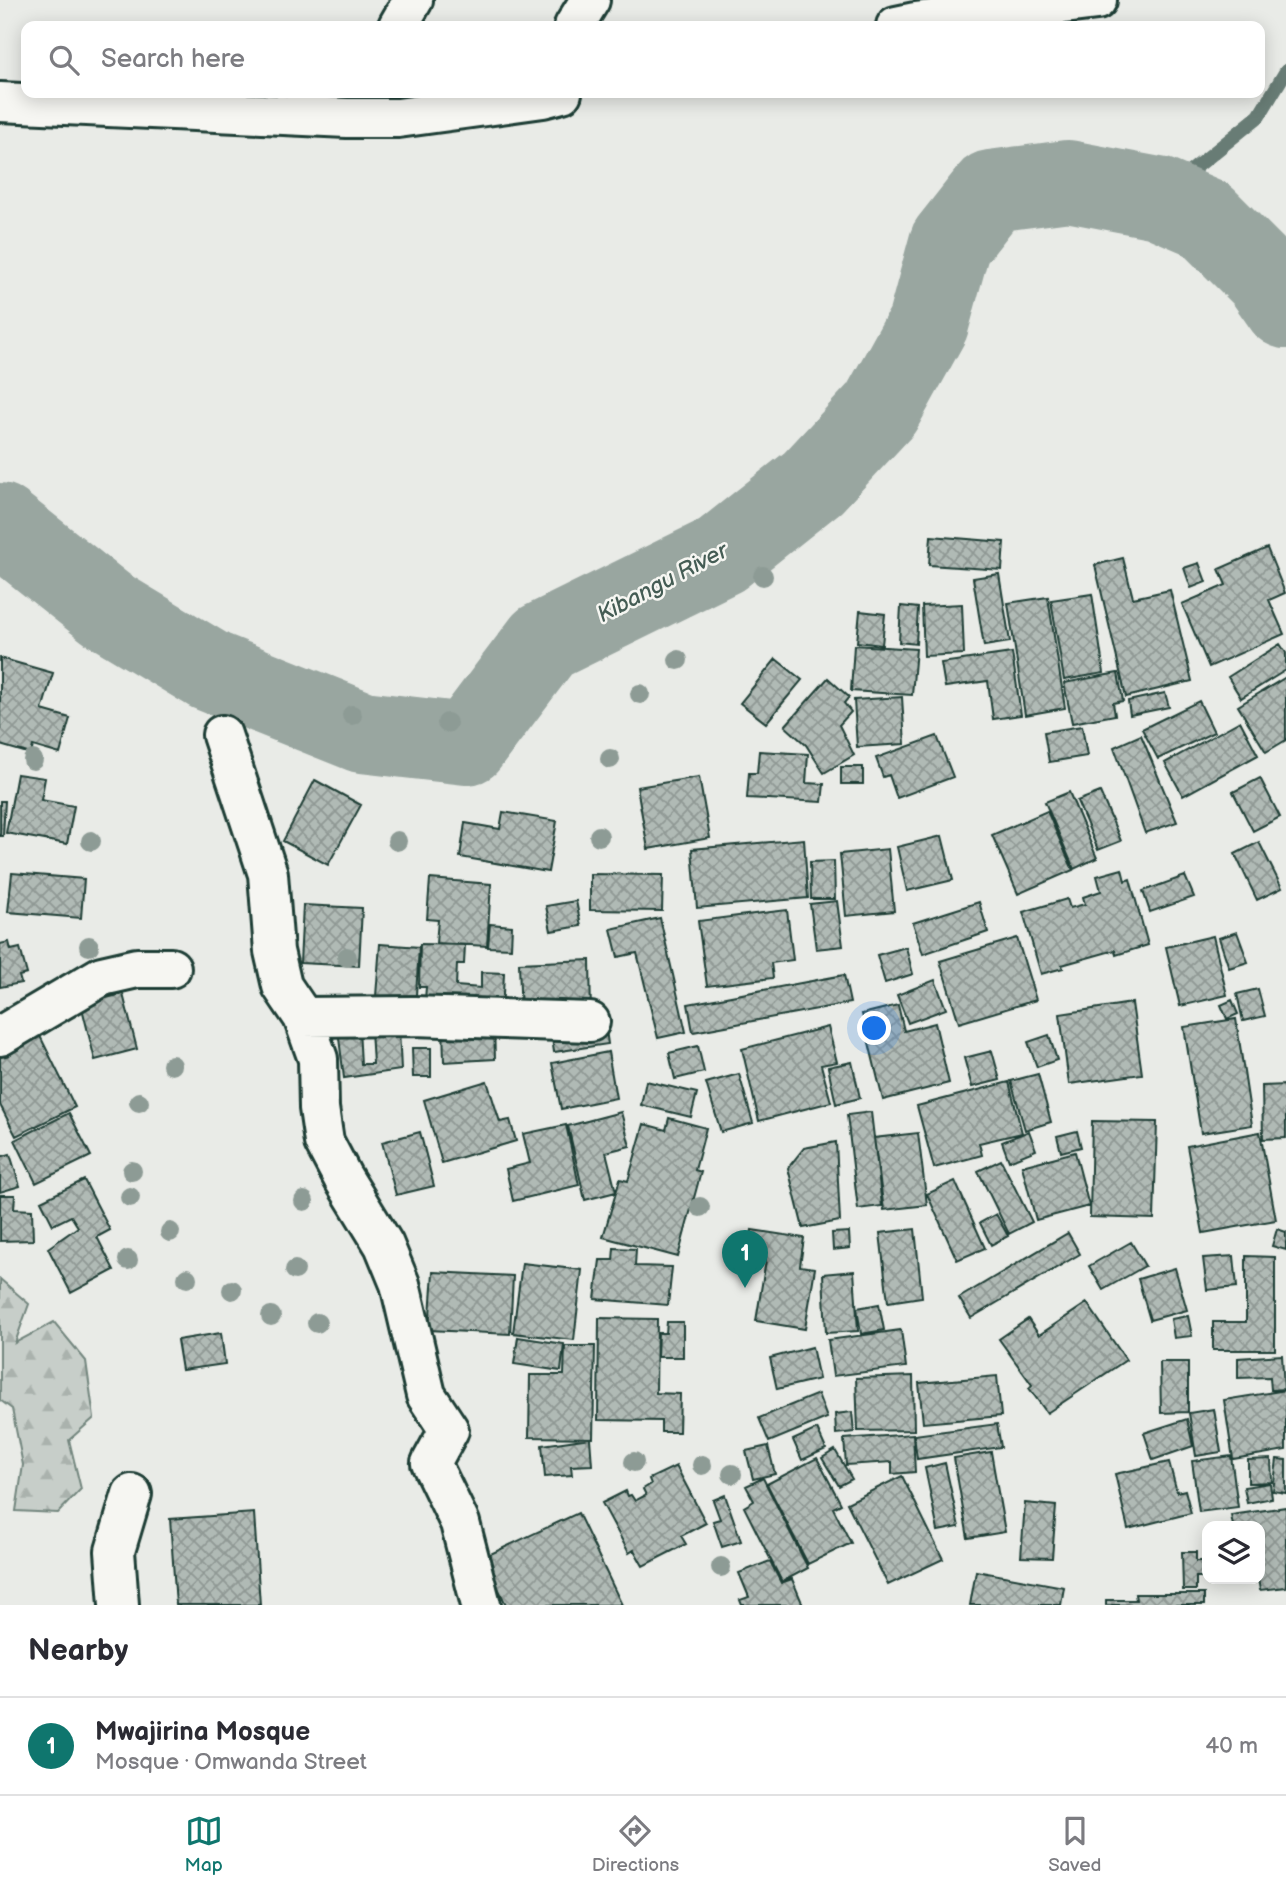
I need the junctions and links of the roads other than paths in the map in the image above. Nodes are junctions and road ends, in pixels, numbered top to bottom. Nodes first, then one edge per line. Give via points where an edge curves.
1 (413, 0) edge
2 (590, 0) edge
3 (1097, 0) edge
4 (401, 21) edge
5 (577, 21) edge
6 (923, 21) edge
7 (529, 98) edge
8 (0, 102) edge
9 (354, 105) edge
10 (222, 736) dead end
11 (171, 968) dead end
12 (303, 1017) junction
13 (590, 1022) dead end
14 (0, 1037) edge
15 (132, 1494) dead end
16 (119, 1605) edge
17 (481, 1605) edge

1 - 4 street
2 - 5 street
3 - 6 street
7 - 9 street via 398,118
8 - 9 street
10 - 12 street via 268,874 274,951 282,986
11 - 14 street via 137,968 102,976
12 - 13 street
12 - 17 street via 318,1059 324,1142 384,1245 400,1284 426,1395 449,1430 431,1463 460,1523
15 - 16 street via 115,1551

